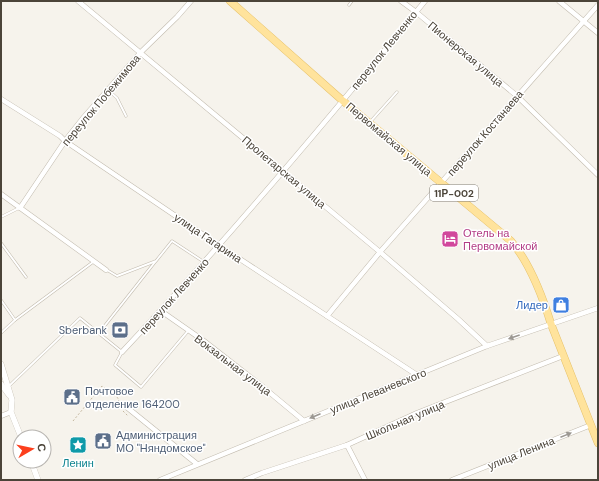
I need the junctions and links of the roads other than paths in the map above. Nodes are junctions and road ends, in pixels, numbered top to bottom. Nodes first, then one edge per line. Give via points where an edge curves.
1 (78, 1) edge
2 (191, 1) edge
3 (230, 1) edge
4 (352, 1) edge
5 (402, 1) edge
6 (425, 1) edge
7 (559, 1) edge
8 (349, 5) dead end
9 (598, 5) edge
10 (416, 12) junction
11 (584, 22) junction
12 (598, 33) edge
13 (141, 52) junction
14 (107, 89) junction
15 (397, 92) dead end
16 (517, 96) junction
17 (1, 100) edge
18 (343, 101) junction
19 (126, 116) dead end
20 (370, 122) junction
21 (65, 141) junction
22 (283, 172) junction
23 (598, 175) edge
24 (442, 184) junction
25 (1, 194) edge
26 (20, 208) junction
27 (1, 217) edge
28 (1, 243) edge
29 (220, 246) junction
30 (380, 252) junction
31 (95, 261) junction
32 (156, 261) junction
33 (205, 262) junction
34 (106, 270) joint
35 (26, 277) dead end
36 (1, 300) edge
37 (598, 308) edge
38 (161, 311) junction
39 (327, 316) junction
40 (16, 320) junction
41 (551, 324) junction
42 (188, 331) junction
43 (1, 333) edge
44 (98, 333) junction
45 (487, 346) junction
46 (122, 352) junction
47 (563, 356) junction
48 (1, 364) edge
49 (417, 375) junction
50 (1, 384) edge
51 (8, 387) junction
52 (12, 400) junction
53 (124, 405) dead end
54 (11, 412) junction
55 (1, 416) edge
56 (304, 421) junction
57 (594, 428) edge
58 (18, 429) edge
59 (598, 443) edge
60 (347, 445) junction
61 (197, 464) junction
62 (34, 469) edge
63 (38, 480) edge
64 (160, 480) edge
65 (245, 480) edge
66 (365, 480) edge
67 (452, 480) edge

1 - 13 street, Пролетарская улица
2 - 13 street, переулок Побежимова
3 - 18 main road, Первомайская улица / 11Р-002
4 - 8 lane
5 - 10 street, Пионерская улица
6 - 10 street, переулок Левченко
7 - 11 street
9 - 11 street, переулок Костанаева
10 - 16 street, Пионерская улица
10 - 18 street, переулок Левченко
11 - 12 street
11 - 16 street, переулок Костанаева
13 - 14 street, переулок Побежимова
13 - 22 street, Пролетарская улица
14 - 19 lane via 116,98
14 - 21 street, переулок Побежимова
15 - 20 lane
16 - 23 street, Пионерская улица
16 - 24 street, переулок Костанаева
17 - 21 street, улица Гагарина
18 - 20 main road, Первомайская улица / 11Р-002
18 - 22 street, переулок Левченко
20 - 24 main road, Первомайская улица / 11Р-002
21 - 26 street, переулок Побежимова
21 - 29 street, улица Гагарина
22 - 29 street, переулок Левченко
22 - 30 street, Пролетарская улица
24 - 30 street, переулок Костанаева
24 - 41 main road, Первомайская улица / 11Р-002 via 512,241 521,252
25 - 26 street
26 - 27 lane
26 - 31 street
28 - 35 lane
29 - 33 street, переулок Левченко
29 - 39 street, улица Гагарина
30 - 39 street, переулок Костанаева
30 - 45 street, Пролетарская улица
31 - 34 street
31 - 40 lane
32 - 33 lane via 172,241
32 - 34 lane via 117,276
32 - 44 lane
33 - 38 street, переулок Левченко
36 - 40 lane
37 - 41 street, улица Леваневского
38 - 42 street, Вокзальная улица
38 - 46 street, переулок Левченко
39 - 49 street, улица Гагарина
40 - 43 lane
41 -> 45 street, улица Леваневского
41 - 47 main road, Первомайская улица / 11Р-002
42 - 46 lane via 141,387 116,365
42 - 56 street, Вокзальная улица via 264,387
44 - 46 lane
44 - 51 lane via 80,318
45 - 49 street, улица Леваневского
47 - 57 main road, Первомайская улица / 11Р-002
47 - 60 street, Школьная улица via 417,413
48 - 51 street
49 -> 56 street, улица Леваневского
50 - 52 street
51 - 52 street
52 - 54 street
53 - 61 street
54 - 55 street
54 - 58 street
56 - 61 street, улица Леваневского
57 - 59 main road, Первомайская улица / 11Р-002
67 -> 57 street, улица Ленина
60 - 65 street, Школьная улица
60 - 66 street
61 - 64 street, улица Леваневского
62 - 63 street

